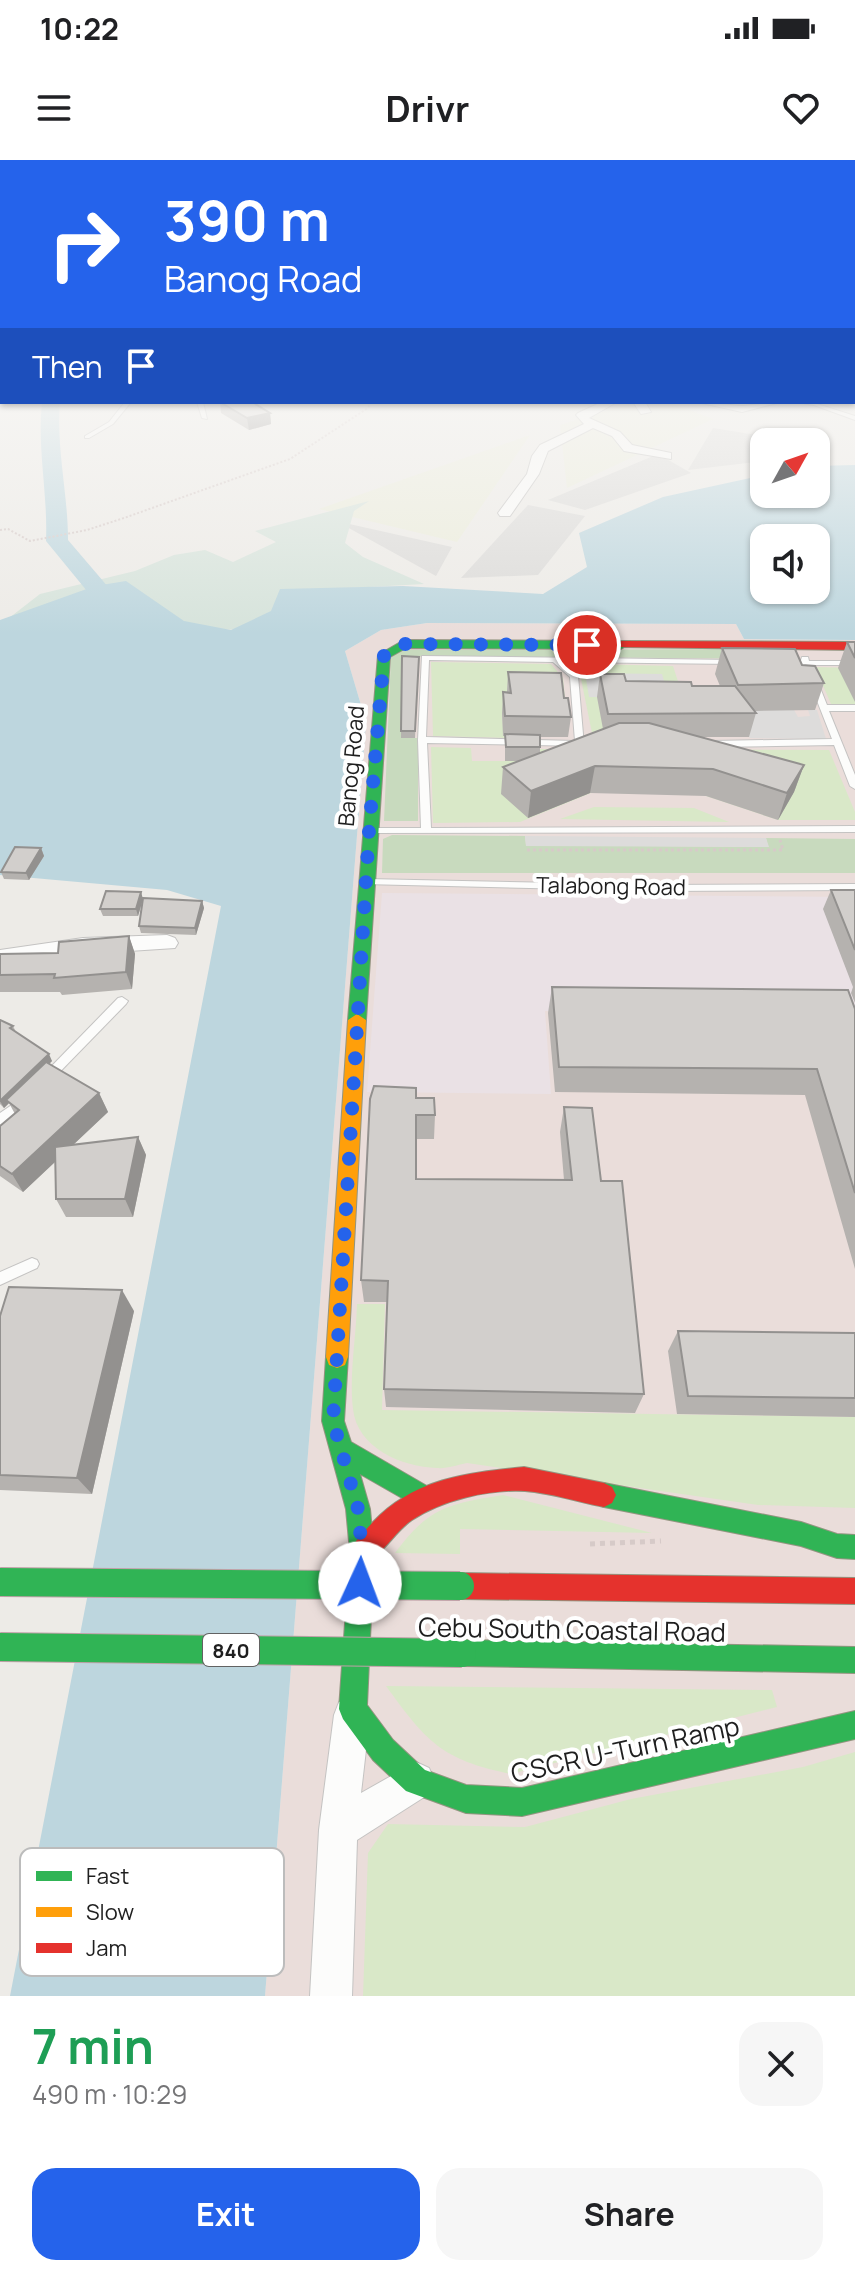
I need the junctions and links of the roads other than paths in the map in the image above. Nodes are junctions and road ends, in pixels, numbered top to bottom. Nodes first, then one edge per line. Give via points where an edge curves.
1 (536, 463) edge
2 (505, 513) dead end
3 (855, 646) edge
4 (803, 654) junction
5 (555, 660) junction
6 (590, 660) junction
7 (749, 662) edge
8 (778, 662) edge
9 (855, 663) edge
10 (574, 676) junction
11 (824, 708) junction
12 (855, 708) edge
13 (422, 740) junction
14 (836, 742) junction
15 (580, 744) junction
16 (595, 744) edge
17 (703, 744) edge
18 (855, 786) edge
19 (426, 829) junction
20 (855, 829) edge
21 (369, 831) junction
22 (367, 882) junction
23 (855, 887) edge
24 (167, 943) dead end
25 (0, 958) edge
26 (122, 1001) dead end
27 (0, 1120) edge
28 (32, 1264) dead end
29 (0, 1279) edge
30 (340, 1449) junction
31 (423, 1498) junction
32 (855, 1547) edge
33 (362, 1552) junction
34 (0, 1582) edge
35 (855, 1591) edge
36 (0, 1647) edge
37 (855, 1660) edge
38 (353, 1709) junction
39 (855, 1725) edge
40 (416, 1781) junction
41 (338, 1830) junction
42 (331, 1996) edge

1 - 2 street
3 - 4 main road, Banog Road
4 - 8 lane
4 - 9 lane
4 - 11 lane
4 - 21 main road, Banog Road via 404,644 392,648 384,655
5 - 6 lane
5 - 10 lane
5 - 13 lane via 425,658
6 - 7 lane
6 - 10 lane
10 - 15 lane
11 - 12 lane
11 - 14 lane
13 - 15 lane
13 - 19 lane
14 - 17 lane
14 - 18 lane
15 - 16 lane
19 - 20 lane
19 - 21 lane
21 - 22 main road, Banog Road
22 - 23 lane, Talabong Road
22 - 30 main road, Banog Road via 333,1421
24 - 25 street via 83,946
26 - 27 lane
28 - 29 lane
30 - 31 main road
30 - 33 main road, Banog Road via 358,1509
31 - 32 main road via 458,1486 524,1479
31 - 33 main road via 395,1517
33 - 38 main road
34 - 35 main road, Cebu South Coastal Road, bridge
36 - 37 main road, Cebu South Coastal Road / 840, bridge
38 - 40 main road, CSCR U-Turn Ramp via 383,1750
38 - 41 street
39 - 40 main road, CSCR U-Turn Ramp via 522,1802 466,1799
40 - 41 street
41 - 42 street

